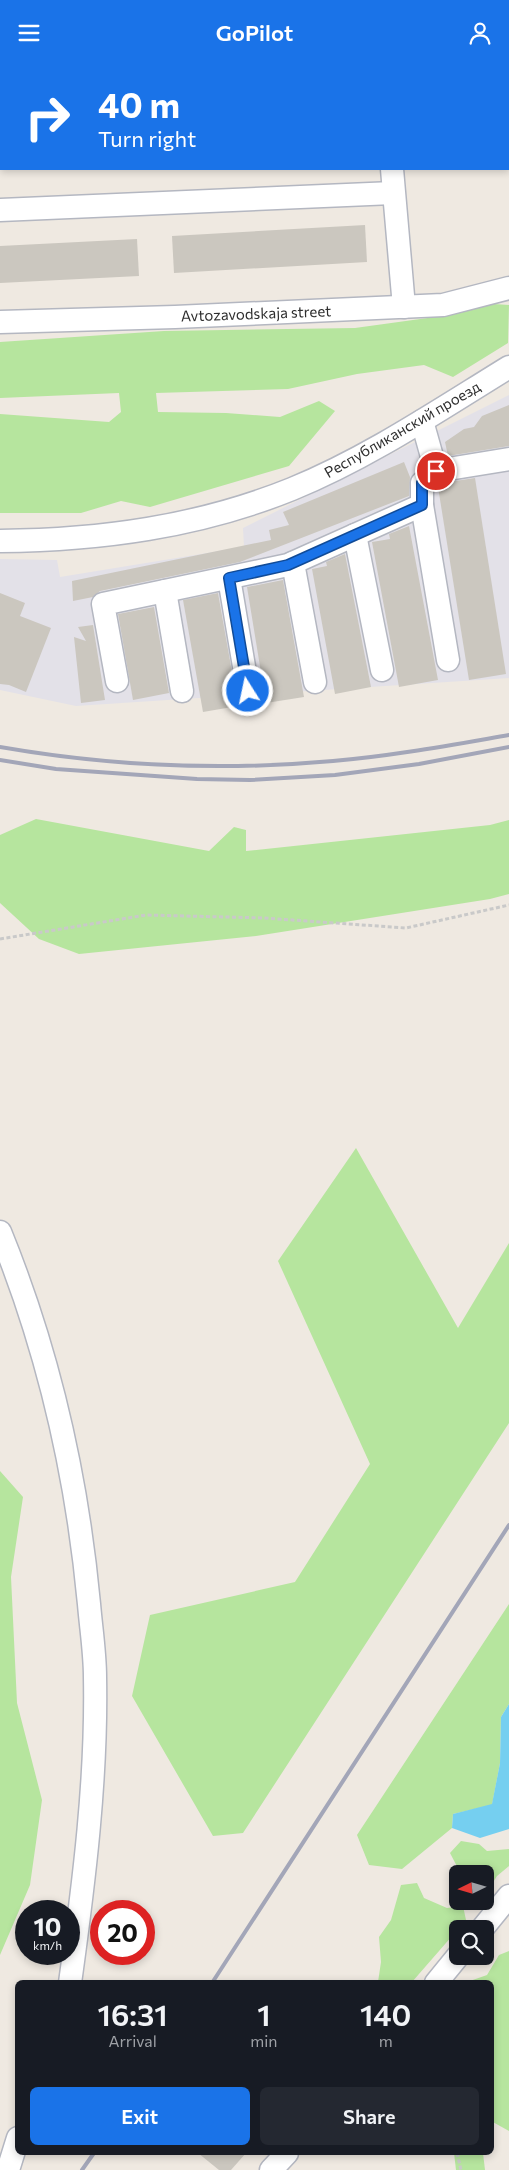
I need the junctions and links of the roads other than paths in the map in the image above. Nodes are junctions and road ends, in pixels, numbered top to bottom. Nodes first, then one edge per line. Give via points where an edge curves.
1 (392, 170) edge
2 (393, 193) junction
3 (0, 210) edge
4 (509, 288) edge
5 (404, 307) junction
6 (0, 321) edge
7 (509, 367) edge
8 (422, 421) junction
9 (509, 459) edge
10 (436, 471) junction
11 (422, 505) junction
12 (355, 535) junction
13 (0, 541) edge
14 (293, 563) junction
15 (229, 578) junction
16 (165, 591) junction
17 (448, 659) dead end
18 (382, 671) dead end
19 (117, 681) dead end
20 (315, 682) dead end
21 (182, 691) dead end
22 (248, 691) dead end
23 (0, 1233) edge
24 (509, 1896) edge
25 (489, 1920) edge
26 (451, 1965) edge
27 (70, 1980) edge
28 (438, 1980) edge
29 (15, 2148) edge
30 (285, 2155) edge
31 (8, 2170) edge
32 (271, 2170) edge

1 - 2 street
2 - 3 street
2 - 5 street
4 - 5 street, Avtozavodskaja street via 443,305
5 - 6 street, Avtozavodskaja street
7 - 8 street, Республиканский проезд
8 - 10 street
8 - 13 street, Республиканский проезд via 361,456 293,489 237,509 178,525 119,534 52,541
9 - 10 street
10 - 11 street via 422,483
11 - 12 street
11 - 17 street
12 - 14 street
12 - 18 street
14 - 15 street
14 - 20 street
15 - 16 street
15 - 22 street
16 - 19 street via 103,604
16 - 21 street
23 - 27 street via 46,1360 74,1485 90,1611 96,1676 92,1780 84,1879
24 - 25 street
26 - 28 street
29 - 31 street
30 - 32 street

